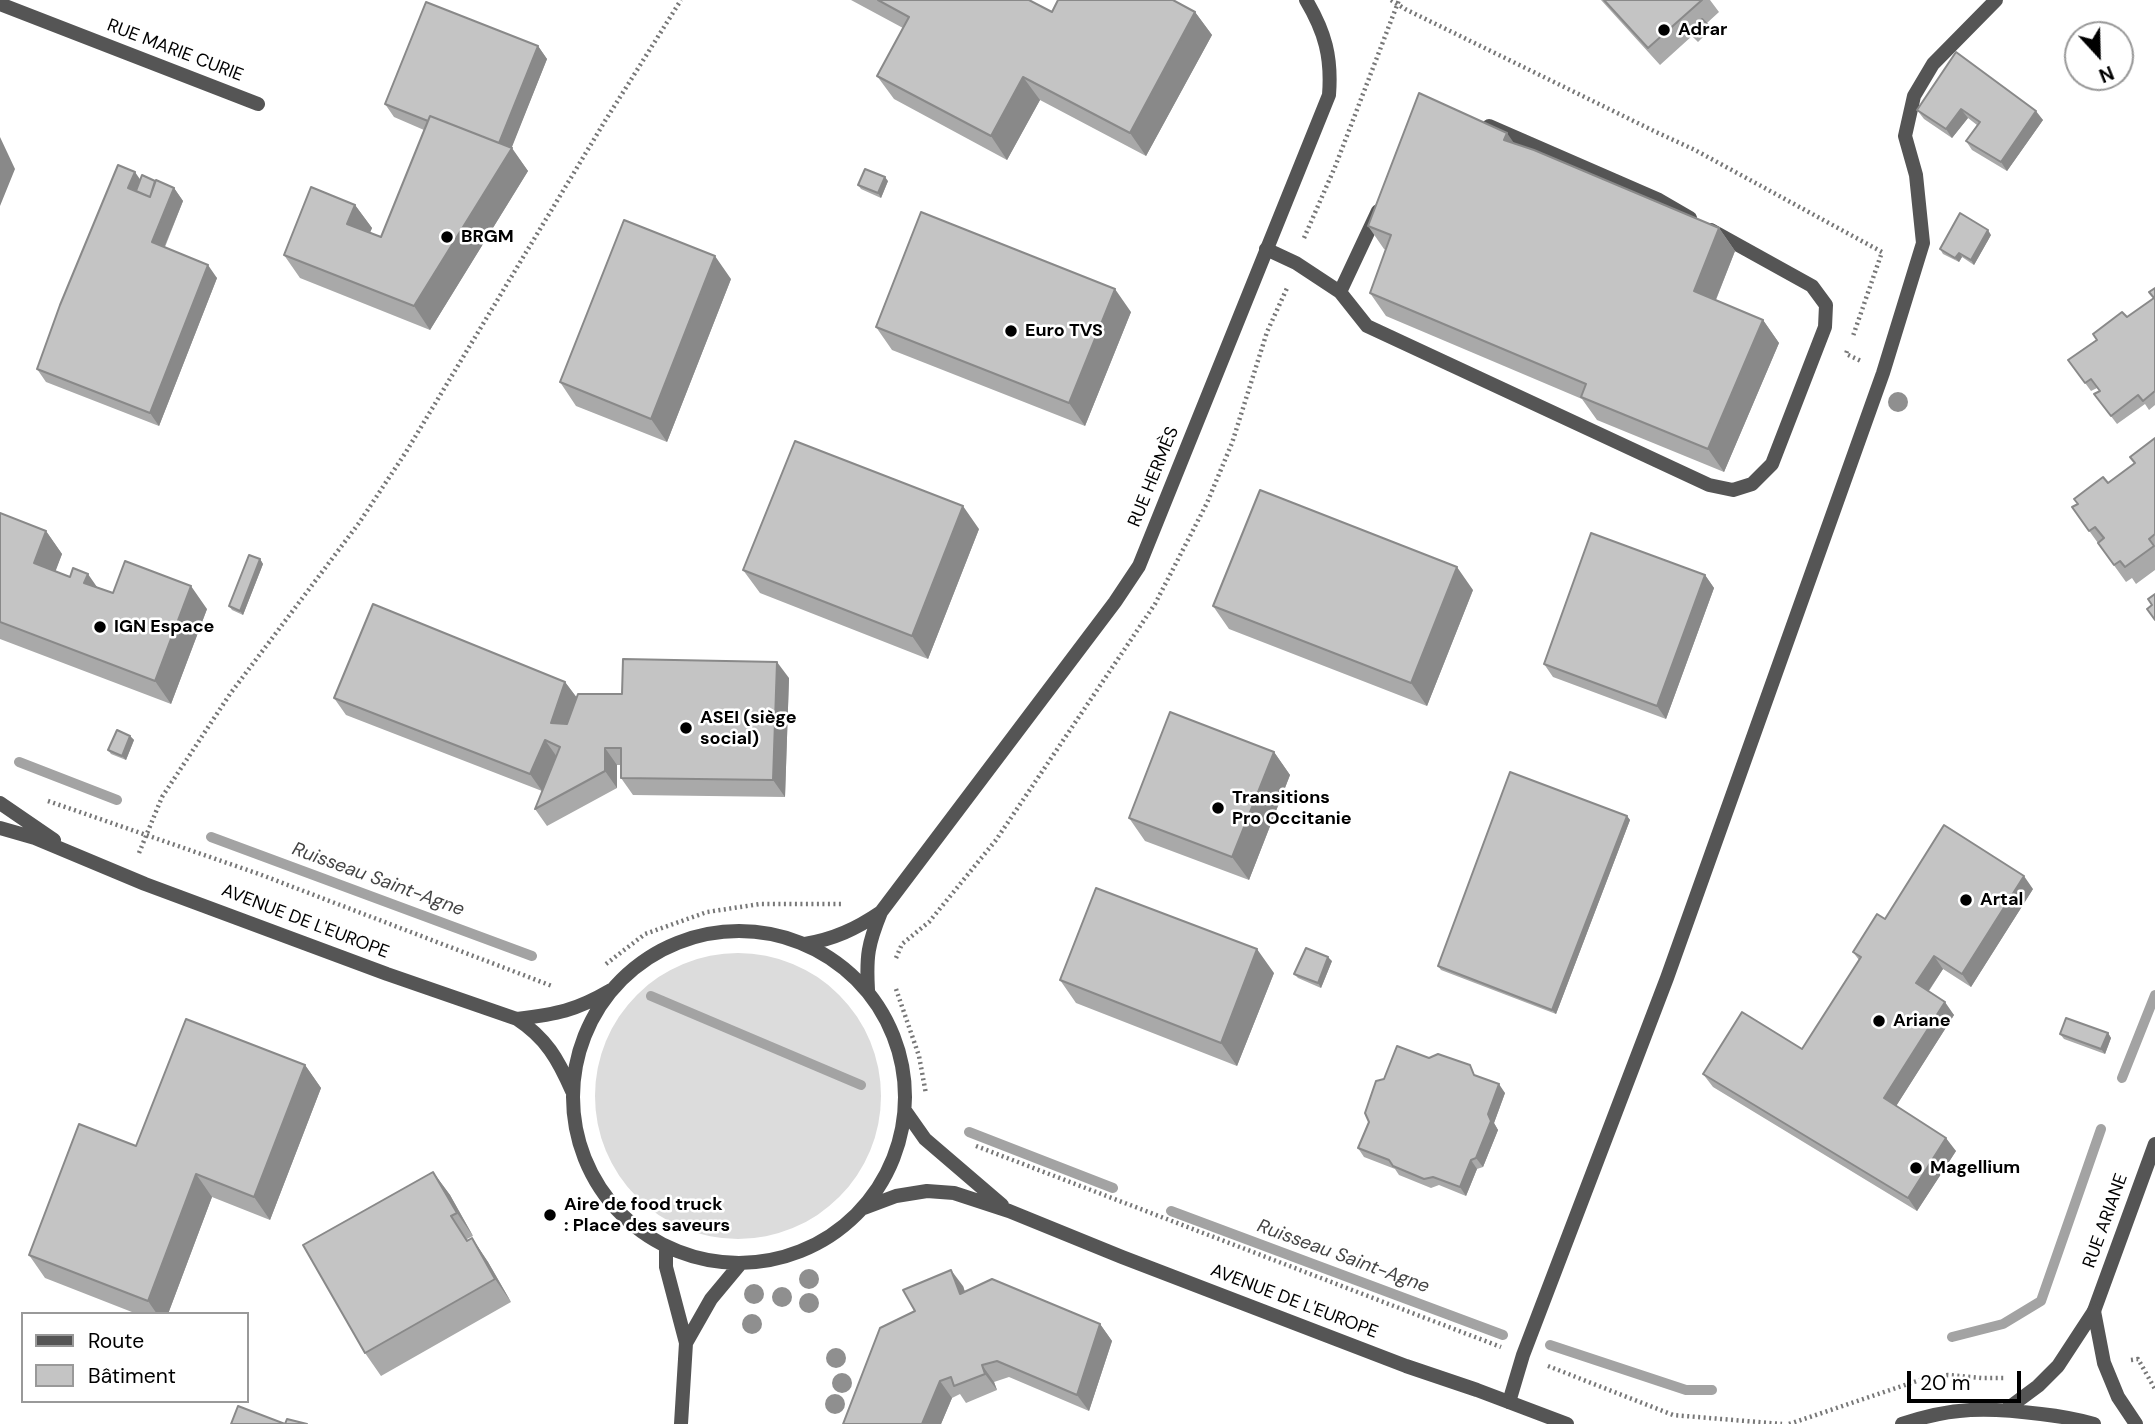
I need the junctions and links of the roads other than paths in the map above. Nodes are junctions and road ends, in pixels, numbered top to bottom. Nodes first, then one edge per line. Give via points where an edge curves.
1 (1306, 0) edge
2 (1996, 0) edge
3 (0, 4) edge
4 (258, 104) dead end
5 (1474, 119) edge
6 (1385, 197) edge
7 (1266, 248) junction
8 (1340, 292) junction
9 (0, 803) edge
10 (0, 828) edge
11 (81, 858) junction
12 (876, 915) junction
13 (805, 944) junction
14 (612, 989) junction
15 (868, 990) junction
16 (517, 1019) junction
17 (572, 1091) junction
18 (906, 1112) junction
19 (2155, 1144) edge
20 (864, 1208) junction
21 (1009, 1211) junction
22 (666, 1247) junction
23 (741, 1264) junction
24 (2094, 1311) junction
25 (686, 1343) junction
26 (1509, 1402) junction
27 (2007, 1409) junction
28 (681, 1424) edge
29 (1567, 1424) edge
30 (1902, 1424) edge
31 (2094, 1424) edge
32 (2136, 1424) edge

1 - 7 street, RUE HERMÈS via 1327,46 1329,95
2 - 26 street via 1933,64 1914,96 1905,136 1916,175 1923,243 1883,373 1667,978
3 - 4 street, RUE MARIE CURIE
5 - 8 street via 1659,200 1812,286 1826,305 1825,327 1772,464 1752,484 1733,490 1709,485 1367,326
6 - 8 street
7 - 8 street
7 - 12 street, RUE HERMÈS via 1139,566
9 - 11 street, AVENUE DE L'EUROPE
10 - 11 street, AVENUE DE L'EUROPE
11 - 16 street, AVENUE DE L'EUROPE
12 - 13 street, RUE HERMÈS via 826,941
12 - 15 street, RUE HERMÈS via 869,941
13 - 14 street via 754,931 701,935 653,955
13 - 15 street via 839,964
14 - 16 street, AVENUE DE L'EUROPE via 560,1014
14 - 17 street via 584,1036
15 - 18 street via 891,1027 904,1068
16 - 17 street, AVENUE DE L'EUROPE via 550,1048
17 - 22 street via 575,1129 587,1165 606,1198 633,1226
18 - 20 street via 892,1163
18 - 21 street, AVENUE DE L'EUROPE via 925,1139
19 - 24 street, RUE ARIANE
20 - 21 street, AVENUE DE L'EUROPE via 927,1191 954,1193
20 - 23 street via 828,1238 786,1257
21 - 26 street, AVENUE DE L'EUROPE via 1394,1362
22 - 23 street via 702,1260
22 - 25 street via 666,1267
23 - 25 street via 711,1299
24 - 27 street, RUE ARIANE via 2058,1366
24 - 32 street via 2104,1363
25 - 28 street
26 - 29 street, AVENUE DE L'EUROPE
27 - 30 street via 1959,1409
27 - 31 street

